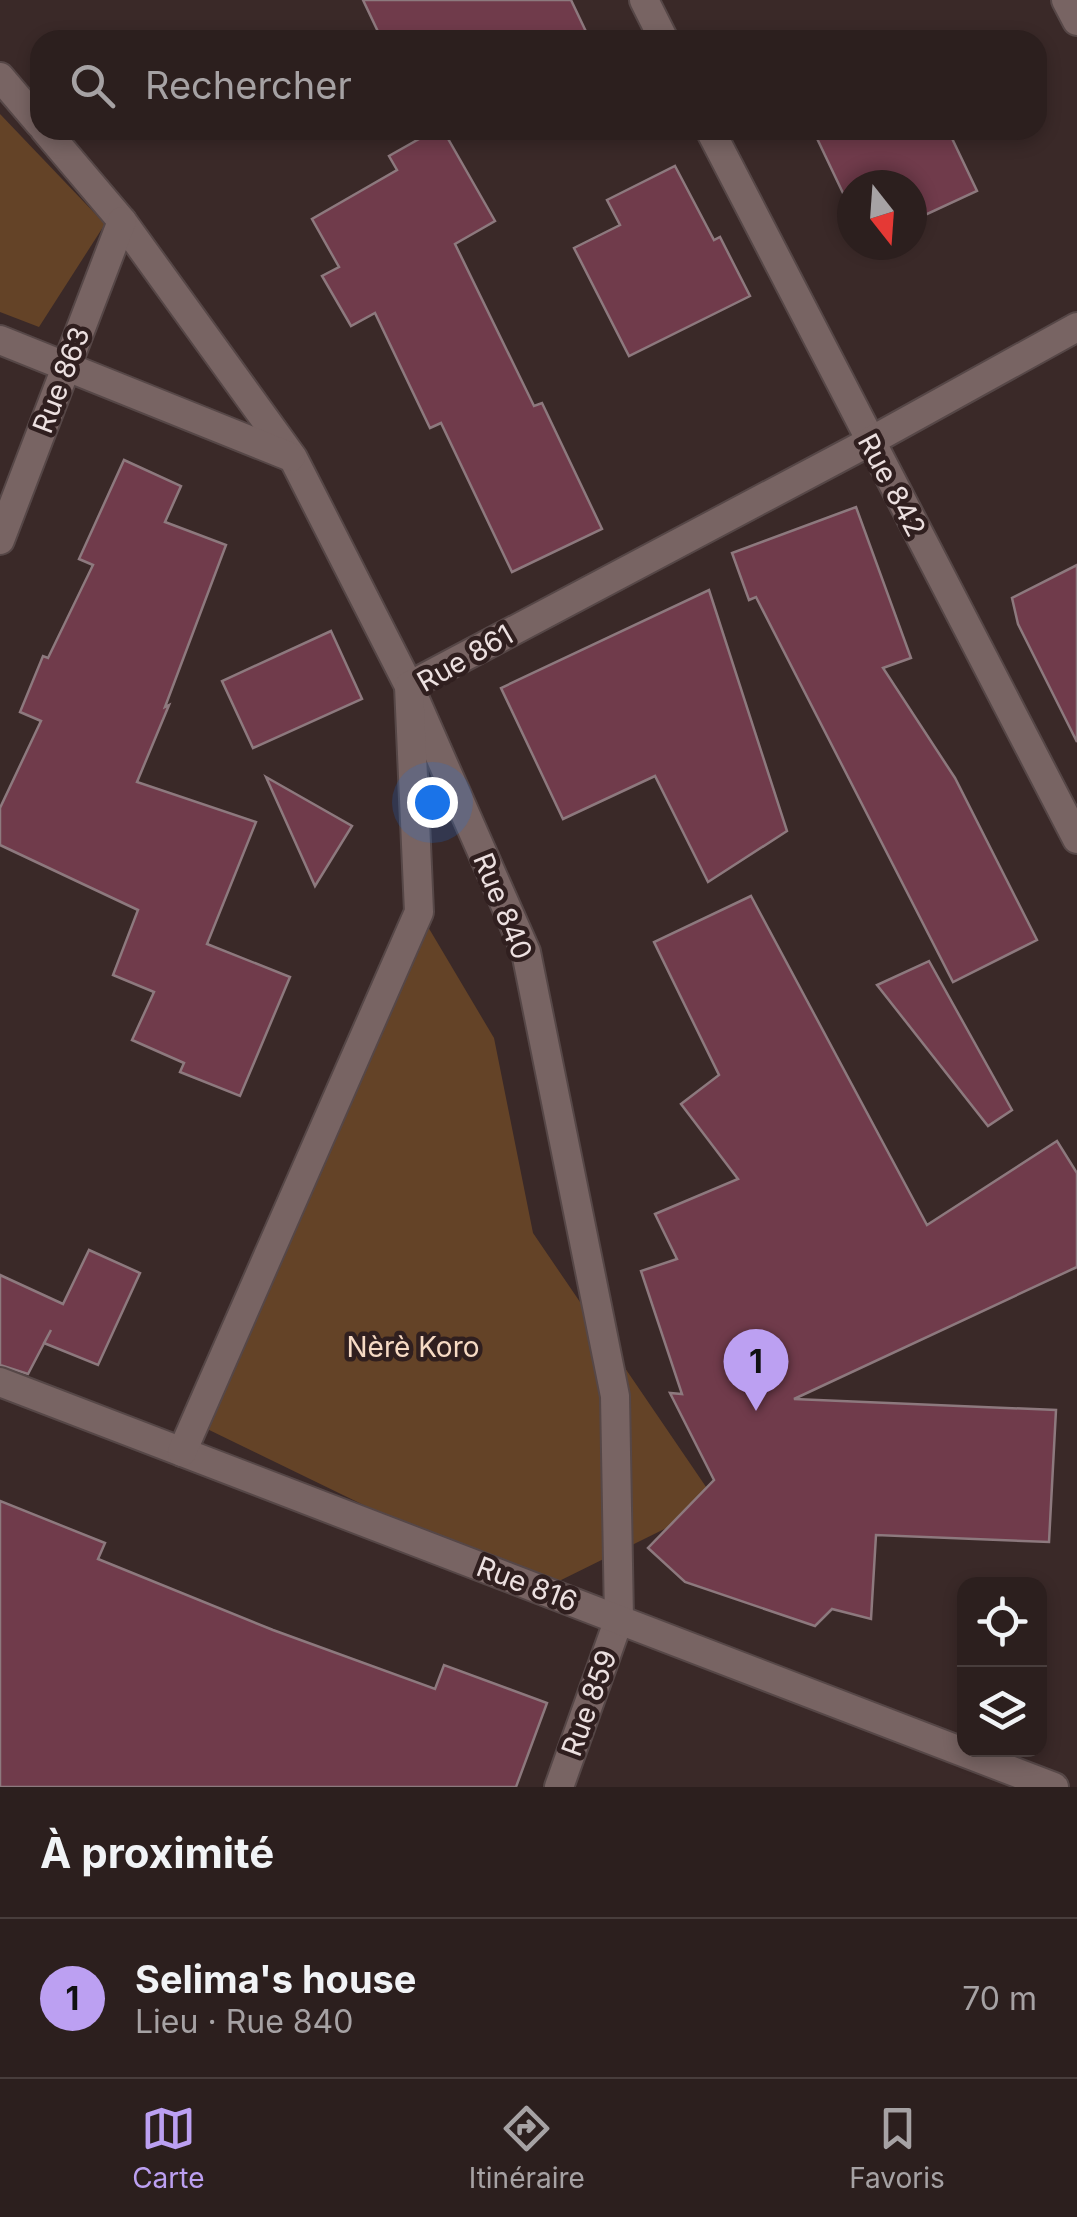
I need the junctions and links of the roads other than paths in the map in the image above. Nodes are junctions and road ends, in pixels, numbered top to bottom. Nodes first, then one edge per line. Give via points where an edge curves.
1 (644, 0) edge
2 (1066, 0) edge
3 (1077, 21) edge
4 (659, 30) edge
5 (0, 77) edge
6 (30, 112) edge
7 (53, 140) edge
8 (715, 140) edge
9 (122, 221) junction
10 (1077, 327) edge
11 (0, 340) edge
12 (66, 367) junction
13 (869, 442) junction
14 (293, 458) junction
15 (0, 540) edge
16 (408, 686) junction
17 (1077, 839) edge
18 (0, 1382) edge
19 (182, 1452) junction
20 (618, 1619) junction
21 (559, 1787) edge
22 (1054, 1787) edge

1 - 4 street
2 - 3 street
5 - 6 street
7 - 9 street, Rue 840
8 - 13 street, Rue 842
9 - 12 street, Rue 863
9 - 14 street, Rue 840
10 - 13 street, Rue 861
11 - 12 street
12 - 14 street
12 - 15 street, Rue 863
13 - 16 street, Rue 861
13 - 17 street, Rue 842
14 - 16 street, Rue 840
16 - 19 street, Rue 861 via 419,912
16 - 20 street, Rue 840 via 526,952 615,1396
18 - 19 street, Rue 816
19 - 20 street, Rue 816
20 - 21 street, Rue 859
20 - 22 street, Rue 816

